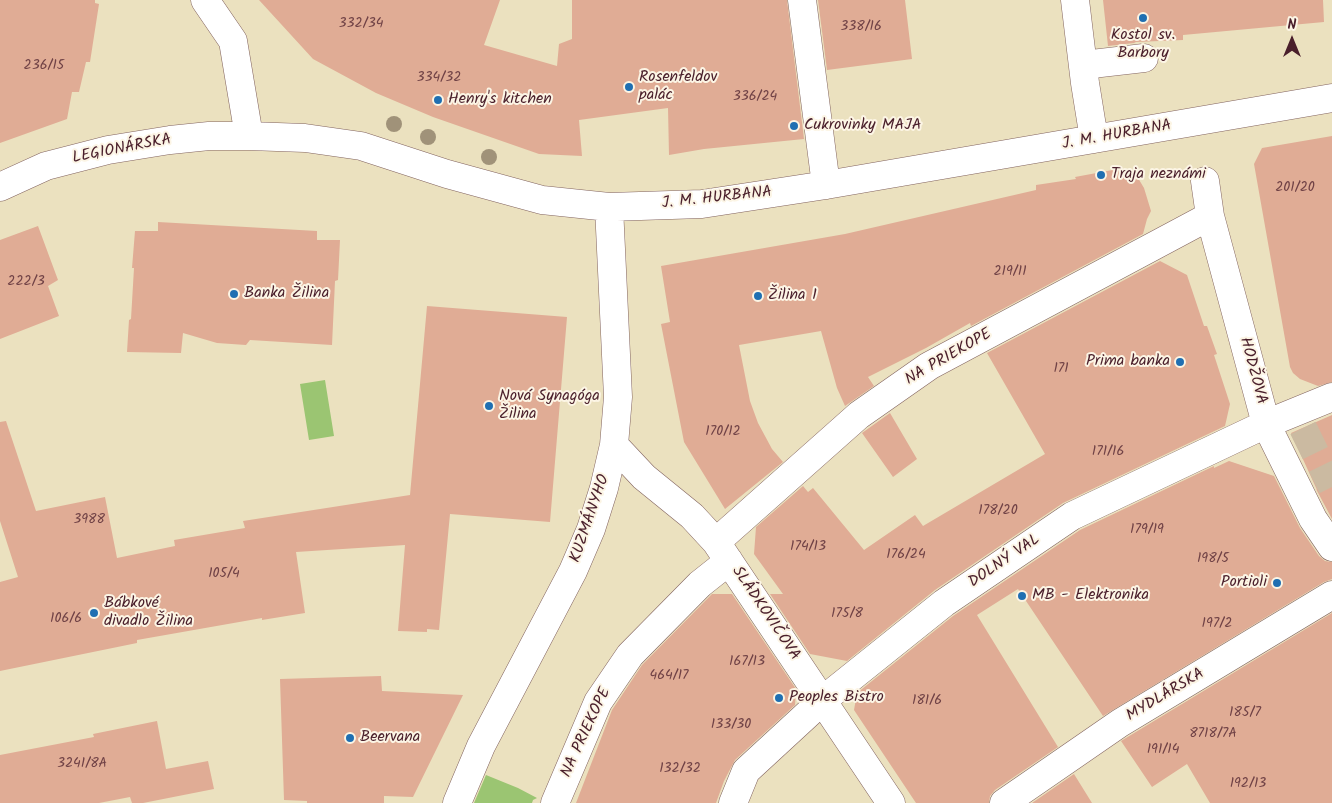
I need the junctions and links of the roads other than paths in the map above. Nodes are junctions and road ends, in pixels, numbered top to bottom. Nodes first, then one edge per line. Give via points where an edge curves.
1 (205, 0) edge
2 (802, 0) edge
3 (1075, 0) edge
4 (1144, 58) dead end
5 (1083, 64) junction
6 (1332, 98) edge
7 (249, 136) junction
8 (1094, 140) junction
9 (1205, 181) dead end
10 (826, 185) junction
11 (0, 187) edge
12 (609, 208) junction
13 (1210, 216) junction
14 (1332, 398) edge
15 (1266, 424) junction
16 (614, 445) junction
17 (1332, 547) edge
18 (723, 551) junction
19 (1332, 595) edge
20 (823, 700) junction
21 (457, 803) edge
22 (556, 803) edge
23 (733, 803) edge
24 (891, 803) edge
25 (1004, 803) edge

1 - 7 street via 234,41
2 - 10 street
3 - 5 street
4 - 5 street
5 - 8 street
6 - 8 street, J. M. HURBANA
7 - 11 street, LEGIONÁRSKA via 209,136 108,150 46,166
7 - 12 street, J. M. HURBANA via 306,138 361,146 542,200
8 - 10 street, J. M. HURBANA
9 - 13 street, HODŽOVA
10 - 12 street, J. M. HURBANA via 702,204
12 - 16 street, KUZMÁNYHO via 618,397
13 - 15 street, HODŽOVA
13 - 18 street, NA PRIEKOPE via 929,366 859,415
14 - 15 street, DOLNÝ VAL via 1299,420
15 - 17 street, HODŽOVA via 1313,519
15 - 20 street, DOLNÝ VAL via 1072,516 944,603
16 - 18 street, SLÁDKOVIČOVA via 644,477 692,516
16 - 21 street, KUZMÁNYHO via 591,529 573,571 481,746
18 - 20 street, SLÁDKOVIČOVA
18 - 22 street, NA PRIEKOPE via 661,634 598,702 601,716
19 - 25 street, MYDLÁRSKA via 1120,723
20 - 23 street, DOLNÝ VAL via 746,772
20 - 24 street, SLÁDKOVIČOVA

